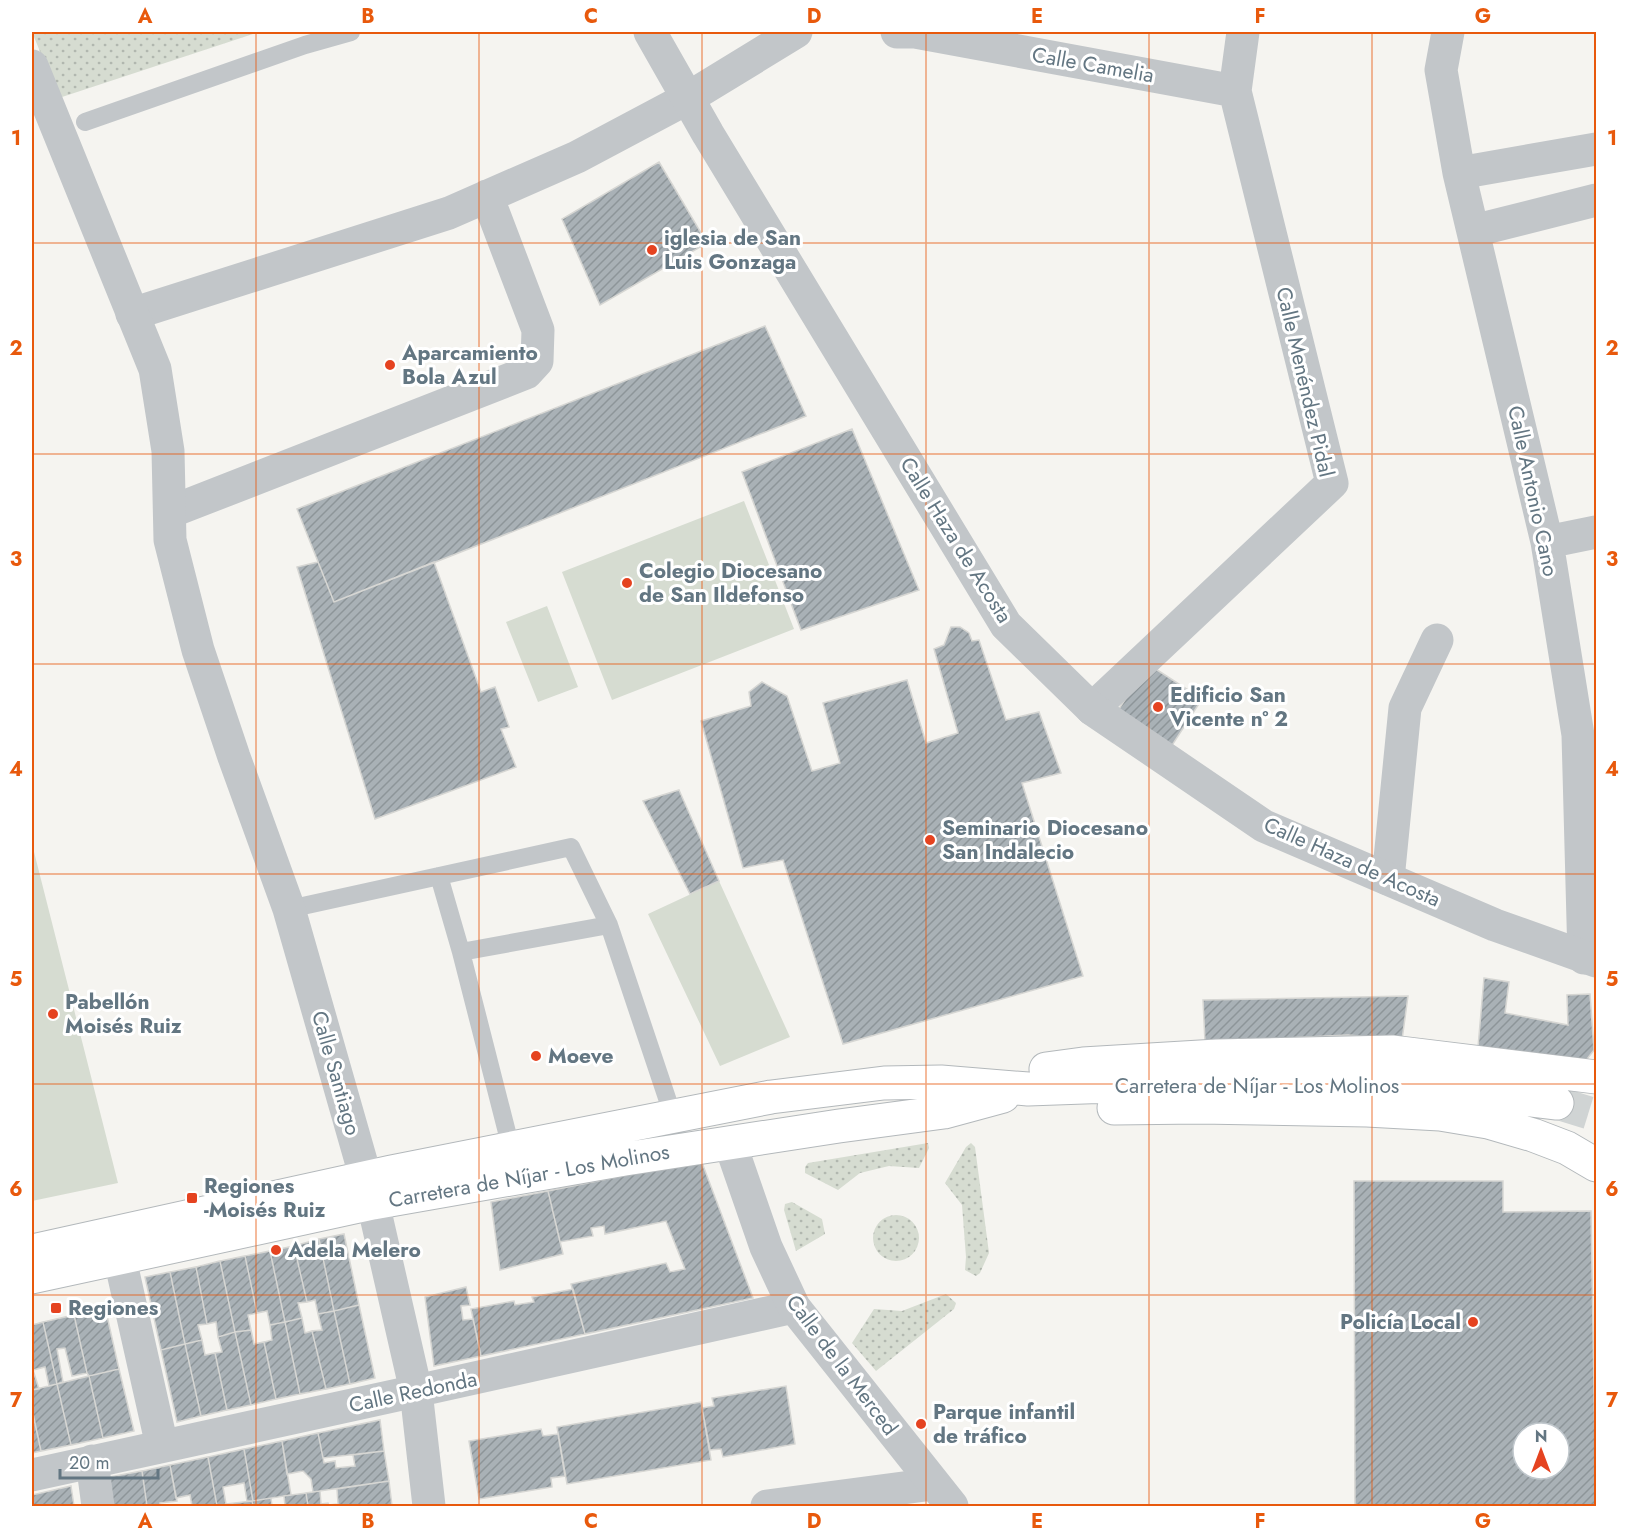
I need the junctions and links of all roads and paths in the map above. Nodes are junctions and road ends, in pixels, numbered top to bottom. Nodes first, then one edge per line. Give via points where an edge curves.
1 (351, 32) edge
2 (650, 32) edge
3 (796, 32) edge
4 (909, 32) edge
5 (1243, 32) edge
6 (1448, 32) edge
7 (32, 66) edge
8 (1235, 91) junction
9 (688, 98) junction
10 (85, 122) dead end
11 (1596, 149) edge
12 (1459, 173) junction
13 (487, 196) junction
14 (1596, 200) edge
15 (1473, 231) junction
16 (132, 314) junction
17 (170, 512) junction
18 (1596, 532) edge
19 (1547, 542) junction
20 (1437, 640) dead end
21 (1092, 710) junction
22 (439, 876) junction
23 (1388, 879) junction
24 (289, 909) junction
25 (609, 925) junction
26 (461, 952) junction
27 (1592, 962) edge
28 (1596, 1077) edge
29 (943, 1097) junction
30 (1557, 1103) tunnel mouth
31 (666, 1118) junction
32 (730, 1143) junction
33 (511, 1148) junction
34 (1596, 1165) edge
35 (369, 1190) junction
36 (439, 1192) junction
37 (32, 1251) edge
38 (120, 1259) junction
39 (32, 1277) edge
40 (794, 1307) junction
41 (416, 1391) junction
42 (162, 1446) junction
43 (92, 1461) junction
44 (32, 1475) edge
45 (943, 1495) edge
46 (98, 1506) edge
47 (429, 1506) edge
48 (767, 1506) edge

1 - 10 lane
2 - 9 street, Calle Haza de Acosta
3 - 9 street
4 - 8 street, Calle Camelia
5 - 8 street, Calle Menéndez Pidal
6 - 12 street, Calle Antonio Cano via 1441,70
7 - 16 street, Calle Santiago
8 - 21 street, Calle Menéndez Pidal via 1332,483
9 - 13 street via 577,158
9 - 21 street, Calle Haza de Acosta via 1006,624
11 - 12 street
12 - 15 street, Calle Antonio Cano
13 - 16 street via 449,213
13 - 17 street via 538,330 537,361 526,373
14 - 15 street
15 - 19 street, Calle Antonio Cano
16 - 17 street, Calle Santiago via 155,369 168,451
17 - 24 street, Calle Santiago via 170,540 198,651
18 - 19 street
19 - 27 street, Calle Antonio Cano via 1578,735
20 - 23 street via 1405,708
21 - 23 street, Calle Haza de Acosta via 1264,826
22 - 24 lane
22 - 25 lane via 571,847
22 - 26 lane
23 - 27 street, Calle Haza de Acosta
24 - 35 street, Calle Santiago
25 - 26 lane
25 - 31 lane via 659,1074
26 - 33 lane
28 - 29 main road via 1392,1052 1217,1056 1083,1065
29 - 30 main road, Carretera de Níjar - Los Molinos via 1028,1089 1224,1082 1382,1082
29 - 31 main road, Carretera de Níjar - Los Molinos via 884,1083 782,1096
29 - 32 main road, Carretera de Níjar - Los Molinos
29 - 34 main road via 1440,1114 1533,1135
31 - 33 main road, Carretera de Níjar - Los Molinos
31 - 36 lane via 646,1140 551,1159
32 - 36 main road, Carretera de Níjar - Los Molinos
32 - 40 street, Calle de la Merced via 766,1247
33 - 35 main road, Carretera de Níjar - Los Molinos
35 - 36 main road, Carretera de Níjar - Los Molinos
35 - 37 main road, Carretera de Níjar - Los Molinos
35 - 38 main road, Carretera de Níjar - Los Molinos
35 - 41 street, Calle Santiago
38 - 39 main road, Carretera de Níjar - Los Molinos
38 - 42 street
40 - 41 street, Calle Redonda
40 - 45 street, Calle de la Merced
41 - 42 street, Calle Redonda
41 - 47 street, Calle Santiago
42 - 43 street, Calle Redonda
43 - 44 street, Calle Redonda
43 - 46 street
45 - 48 street

